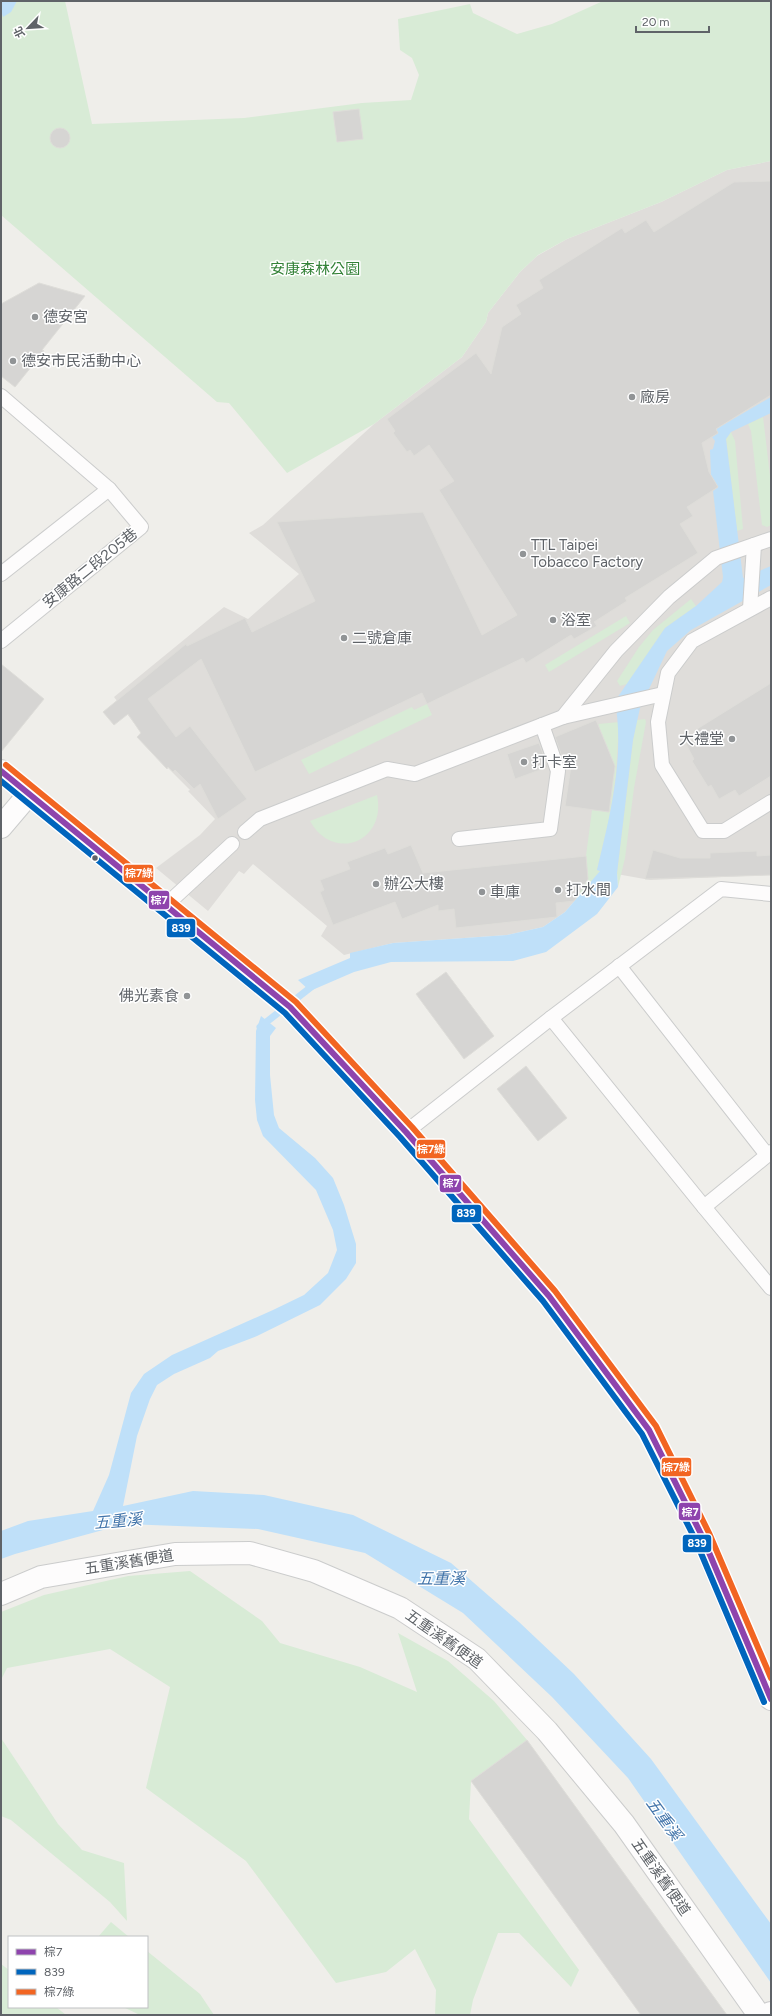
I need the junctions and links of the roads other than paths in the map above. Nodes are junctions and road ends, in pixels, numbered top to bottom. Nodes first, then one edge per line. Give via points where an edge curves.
1 (1, 396) edge
2 (109, 489) junction
3 (771, 539) edge
4 (748, 547) junction
5 (1, 574) edge
6 (771, 598) edge
7 (750, 605) junction
8 (1, 641) edge
9 (657, 695) junction
10 (563, 716) junction
11 (542, 725) junction
12 (1, 771) edge
13 (29, 794) junction
14 (771, 802) edge
15 (1, 827) edge
16 (245, 832) dead end
17 (459, 839) dead end
18 (232, 844) dead end
19 (771, 894) edge
20 (165, 906) junction
21 (619, 966) junction
22 (551, 1018) junction
23 (406, 1132) junction
24 (769, 1153) edge
25 (704, 1207) junction
26 (771, 1288) edge
27 (1, 1594) edge
28 (771, 1699) edge
29 (771, 2013) edge
30 (759, 2015) edge
31 (766, 2015) edge

1 - 2 lane
2 - 5 lane
2 - 8 lane, 安康路二段205巷 via 141,527
3 - 4 lane
4 - 7 lane via 752,568
4 - 10 lane via 716,558 669,597 616,651
6 - 7 lane
7 - 9 lane via 692,641 668,673
9 - 10 lane
9 - 14 lane via 662,765 704,832 724,831
10 - 11 lane
11 - 16 lane via 415,774 387,769 260,819
11 - 17 lane via 558,771 550,829
12 - 13 main road
13 - 15 main road
13 - 20 main road
18 - 20 lane
19 - 21 lane via 722,889
20 - 23 main road via 290,1007
21 - 22 lane
21 - 24 lane
22 - 23 lane
22 - 25 lane
23 - 28 main road via 549,1296 649,1430 702,1536
24 - 25 lane
25 - 26 lane
27 - 30 main road, 五重溪舊便道 via 41,1577 175,1554 250,1553 314,1571 400,1608 476,1659 547,1731 624,1824
29 - 31 main road

